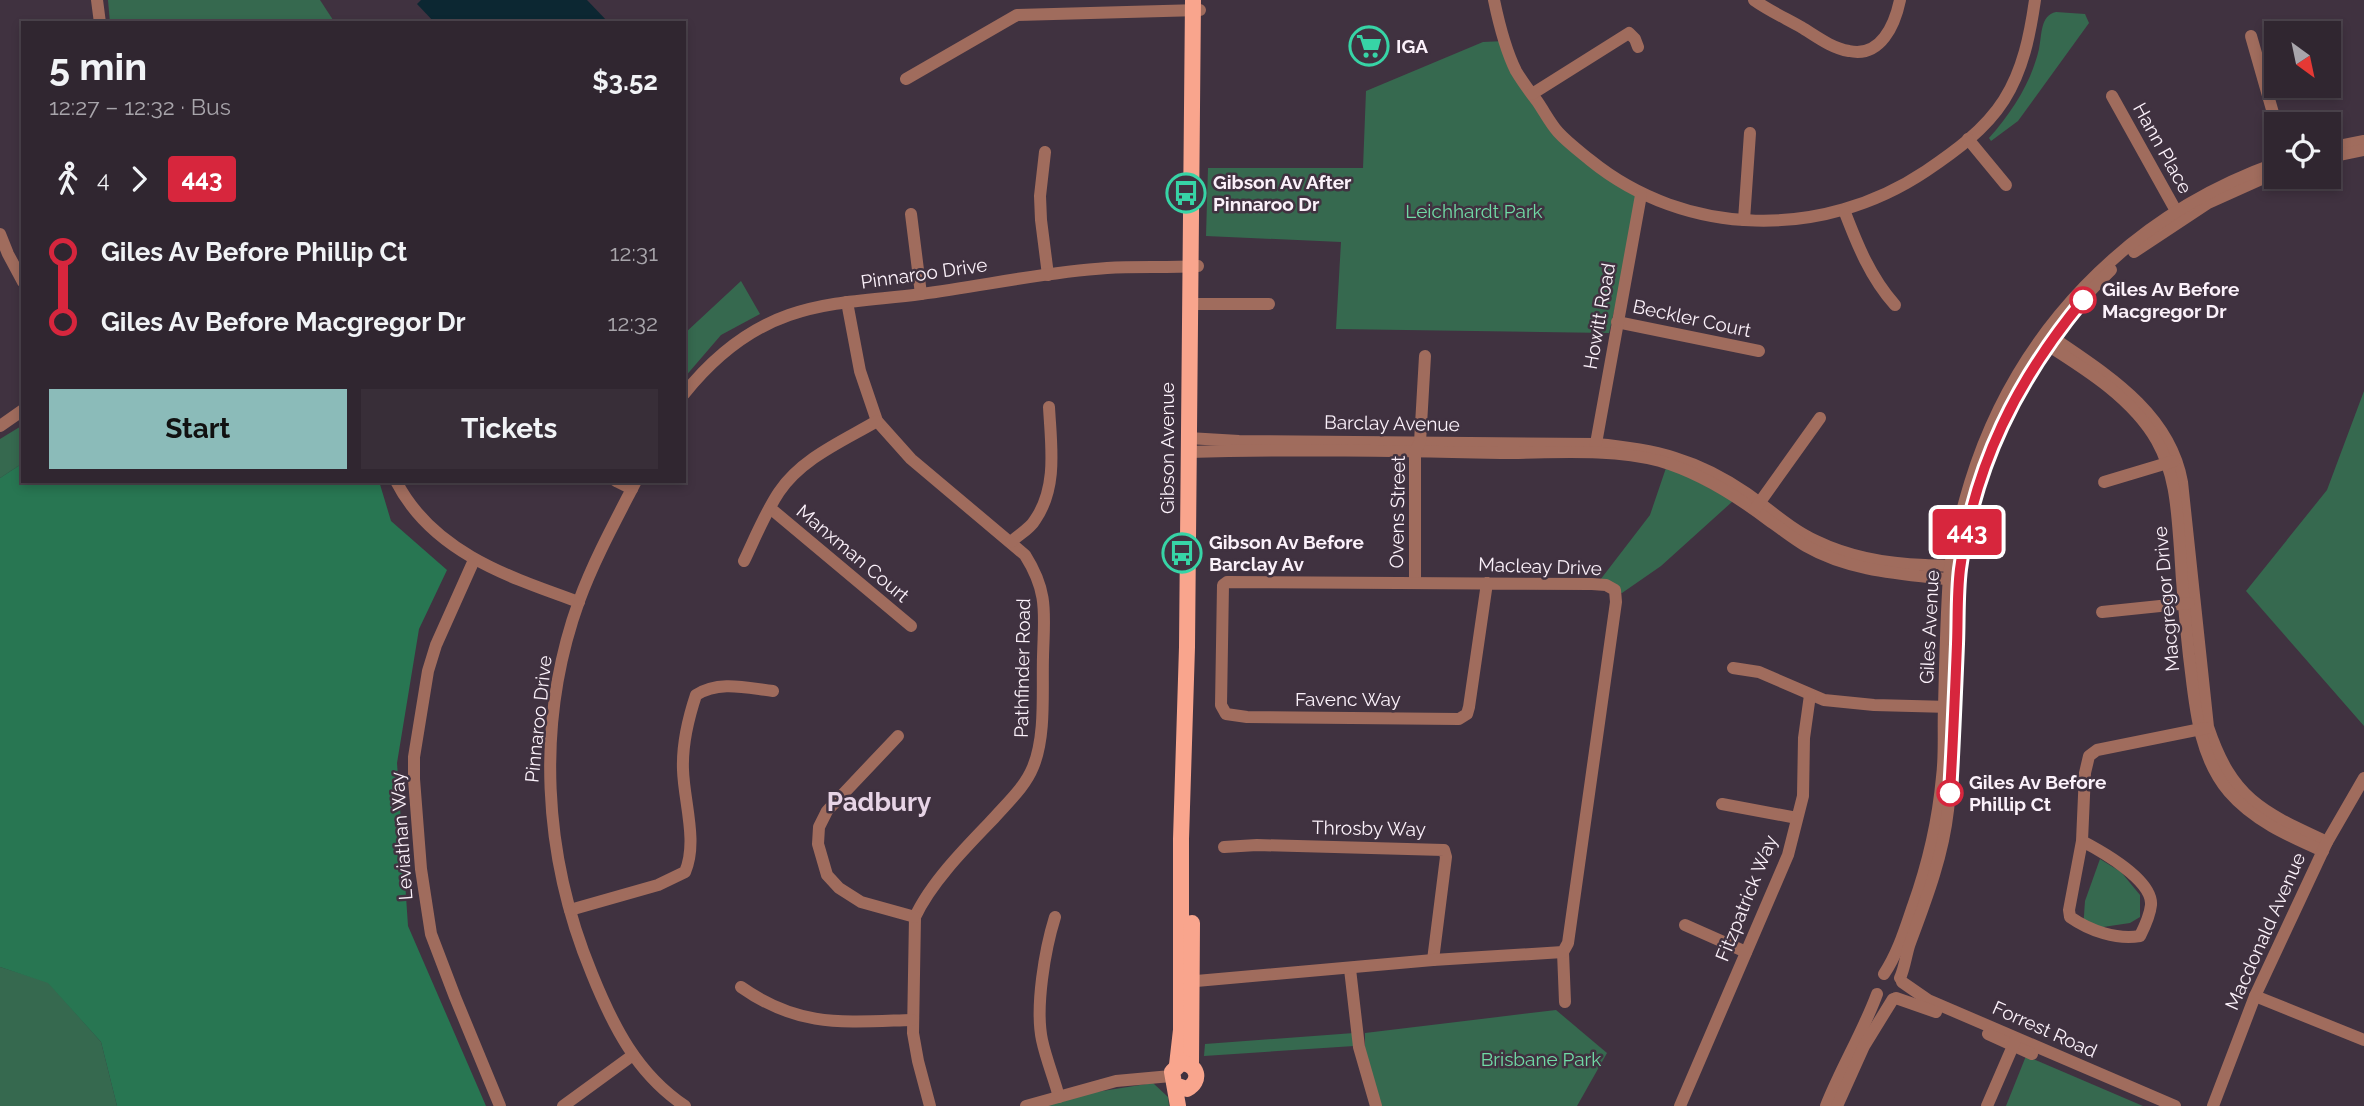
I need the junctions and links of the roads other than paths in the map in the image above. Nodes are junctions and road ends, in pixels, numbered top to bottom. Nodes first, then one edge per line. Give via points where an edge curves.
1 (97, 0) edge
2 (1020, 0) edge
3 (1494, 0) edge
4 (1754, 0) edge
5 (1900, 0) edge
6 (2035, 0) edge
7 (1197, 5) edge
8 (1017, 15) junction
9 (100, 21) edge
10 (2251, 36) dead end
11 (1638, 47) dead end
12 (906, 79) dead end
13 (1532, 94) junction
14 (2112, 96) dead end
15 (2273, 112) edge
16 (1750, 134) dead end
17 (1968, 139) junction
18 (2364, 141) edge
19 (2341, 146) edge
20 (2364, 150) edge
21 (1045, 152) dead end
22 (2341, 155) edge
23 (2264, 167) edge
24 (2264, 177) edge
25 (2006, 185) dead end
26 (1641, 195) junction
27 (1844, 210) junction
28 (911, 214) dead end
29 (2179, 215) junction
30 (1744, 220) junction
31 (0, 234) edge
32 (1194, 266) junction
33 (1048, 275) junction
34 (21, 278) edge
35 (921, 294) junction
36 (847, 302) junction
37 (1194, 304) junction
38 (1269, 304) dead end
39 (1895, 305) dead end
40 (1617, 322) junction
41 (2047, 339) junction
42 (1759, 351) dead end
43 (1425, 356) dead end
44 (686, 392) edge
45 (1049, 407) dead end
46 (21, 411) edge
47 (1820, 418) dead end
48 (877, 421) junction
49 (0, 426) edge
50 (1192, 445) junction
51 (1418, 447) junction
52 (1595, 449) junction
53 (2172, 462) junction
54 (2104, 482) dead end
55 (397, 483) edge
56 (634, 485) edge
57 (1757, 506) junction
58 (770, 508) junction
59 (1011, 542) junction
60 (474, 560) junction
61 (744, 561) dead end
62 (1955, 573) junction
63 (1415, 583) junction
64 (1487, 583) junction
65 (1223, 585) joint
66 (579, 602) junction
67 (2189, 603) junction
68 (2102, 612) dead end
69 (911, 626) dead end
70 (1733, 668) dead end
71 (773, 691) dead end
72 (1810, 695) junction
73 (1949, 707) junction
74 (2204, 728) junction
75 (898, 736) dead end
76 (2364, 778) edge
77 (1722, 804) dead end
78 (1797, 818) junction
79 (2082, 841) junction
80 (2325, 846) junction
81 (1224, 847) dead end
82 (570, 910) junction
83 (915, 917) junction
84 (1055, 917) dead end
85 (1685, 925) dead end
86 (1563, 952) junction
87 (1746, 952) junction
88 (1433, 960) junction
89 (1350, 969) junction
90 (1884, 974) junction
91 (1901, 980) junction
92 (1187, 982) junction
93 (741, 987) dead end
94 (1878, 994) junction
95 (2255, 996) junction
96 (1895, 999) junction
97 (1565, 1002) dead end
98 (912, 1020) junction
99 (2364, 1040) edge
100 (2015, 1041) junction
101 (633, 1055) junction
102 (1181, 1076) junction
103 (1059, 1097) junction
104 (500, 1106) edge
105 (563, 1106) edge
106 (685, 1106) edge
107 (930, 1106) edge
108 (1026, 1106) edge
109 (1178, 1106) edge
110 (1189, 1106) edge
111 (1376, 1106) edge
112 (1680, 1106) edge
113 (1826, 1106) edge
114 (1837, 1106) edge
115 (1987, 1106) edge
116 (2155, 1106) edge
117 (2175, 1106) edge
118 (2213, 1106) edge

1 - 9 street
2 - 8 street
3 - 13 street via 1516,71
4 - 5 street via 1831,45 1856,52 1882,41 1896,19
6 - 17 street via 2024,58 2009,90 1987,122
7 - 8 street
7 - 32 main road, Gibson Avenue
8 - 12 street
10 - 15 street
11 - 13 street via 1629,33
13 - 26 street via 1558,132 1577,150
14 - 29 street, Hann Place
16 - 30 street
17 - 25 street
17 - 27 street via 1895,190
18 - 19 street
20 - 22 street
21 - 33 street via 1040,196
23 - 29 street, Giles Avenue via 2205,194
24 - 29 street, Giles Avenue
26 - 30 street via 1687,211
26 - 40 street, Howitt Road
27 - 30 street via 1811,218
27 - 39 street via 1879,287
28 - 35 street
29 - 41 street, Giles Avenue via 2142,235 2095,274
31 - 34 street
32 - 33 street, Pinnaroo Drive
32 - 37 main road, Gibson Avenue
33 - 35 street, Pinnaroo Drive
35 - 36 street, Pinnaroo Drive
36 - 44 street, Pinnaroo Drive via 789,315 755,331 718,356
36 - 48 street, Pathfinder Road via 860,371
37 - 38 street
37 - 50 main road, Gibson Avenue
40 - 42 street, Beckler Court
40 - 52 street, Howitt Road
41 - 53 street, Macgregor Drive via 2110,378 2140,403 2159,426
41 - 62 street, Giles Avenue via 2009,390 1983,443 1965,500
43 - 51 street, Ovens Street
45 - 59 street via 1052,475 1045,500 1035,522
46 - 49 street
47 - 57 street
48 - 58 street via 807,463 790,478
48 - 59 street, Pathfinder Road via 921,468
50 - 51 street, Barclay Avenue via 1239,441
50 - 92 main road, Gibson Avenue via 1181,839
51 - 52 street, Barclay Avenue
51 - 63 street, Ovens Street
52 - 57 street, Barclay Avenue via 1638,448 1678,457 1712,471
53 - 54 street
53 - 67 street, Macgregor Drive via 2184,494
55 - 60 street via 424,521
56 - 66 street, Pinnaroo Drive
57 - 62 street, Barclay Avenue via 1806,536 1848,553
58 - 61 street
58 - 69 street, Manxman Court
59 - 83 street, Pathfinder Road via 1025,555 1043,590 1040,746 1033,769 1015,795 934,886
60 - 66 street
60 - 104 street, Leviathan Way via 428,671 414,779 431,934
62 - 73 street, Giles Avenue
63 - 64 street, Macleay Drive
63 - 65 street, Macleay Drive
64 - 65 street, Favenc Way via 1469,707 1459,719 1226,713 1221,705
64 - 86 street, Macleay Drive via 1592,584 1615,590 1586,823
66 - 82 street, Pinnaroo Drive via 556,694 549,784
67 - 68 street
67 - 74 street, Macgregor Drive
70 - 72 street via 1759,672
71 - 82 street via 718,685 696,695 684,745 690,844 685,872 658,885
72 - 73 street via 1845,703
72 - 78 street, Fitzpatrick Way via 1803,796
73 - 90 street, Giles Avenue via 1935,829 1911,914
73 - 91 street, Giles Avenue via 1949,800 1944,834
74 - 79 street via 2097,750 2089,756
74 - 80 street, Macgregor Drive via 2221,763 2245,795
75 - 83 street via 827,811 819,827 818,844 827,875 839,888 861,902
76 - 80 street, Macdonald Avenue
77 - 78 street
78 - 87 street, Fitzpatrick Way via 1787,855
79 - 79 street via 2104,852 2149,891 2152,903 2140,936 2106,934 2070,917
80 - 95 street, Macdonald Avenue
81 - 88 street, Throsby Way via 1444,850
82 - 101 street, Pinnaroo Drive via 607,1010
83 - 98 street
84 - 103 street via 1048,938 1040,1024
85 - 87 street
86 - 88 street
86 - 97 street, Macleay Drive
87 - 112 street, Fitzpatrick Way
88 - 89 street
89 - 92 street
89 - 111 street via 1359,1047
90 - 91 street via 1893,973
90 - 94 street via 1877,981
91 - 96 street via 1901,992
91 - 100 street, Forrest Road via 1928,1000
92 - 102 main road, Gibson Avenue
93 - 98 street via 779,1010 830,1022
94 - 96 street
94 - 113 street
95 - 99 street
95 - 118 street, Macdonald Avenue
96 - 100 street, Forrest Road
96 - 114 street via 1864,1046
98 - 107 street
100 - 115 street
100 - 116 street, Forrest Road
100 - 117 street, Forrest Road
101 - 105 street
101 - 106 street, Pinnaroo Drive
102 - 103 street via 1116,1081
102 - 109 main road, Gibson Avenue
102 - 110 main road, Gibson Avenue
103 - 108 street

